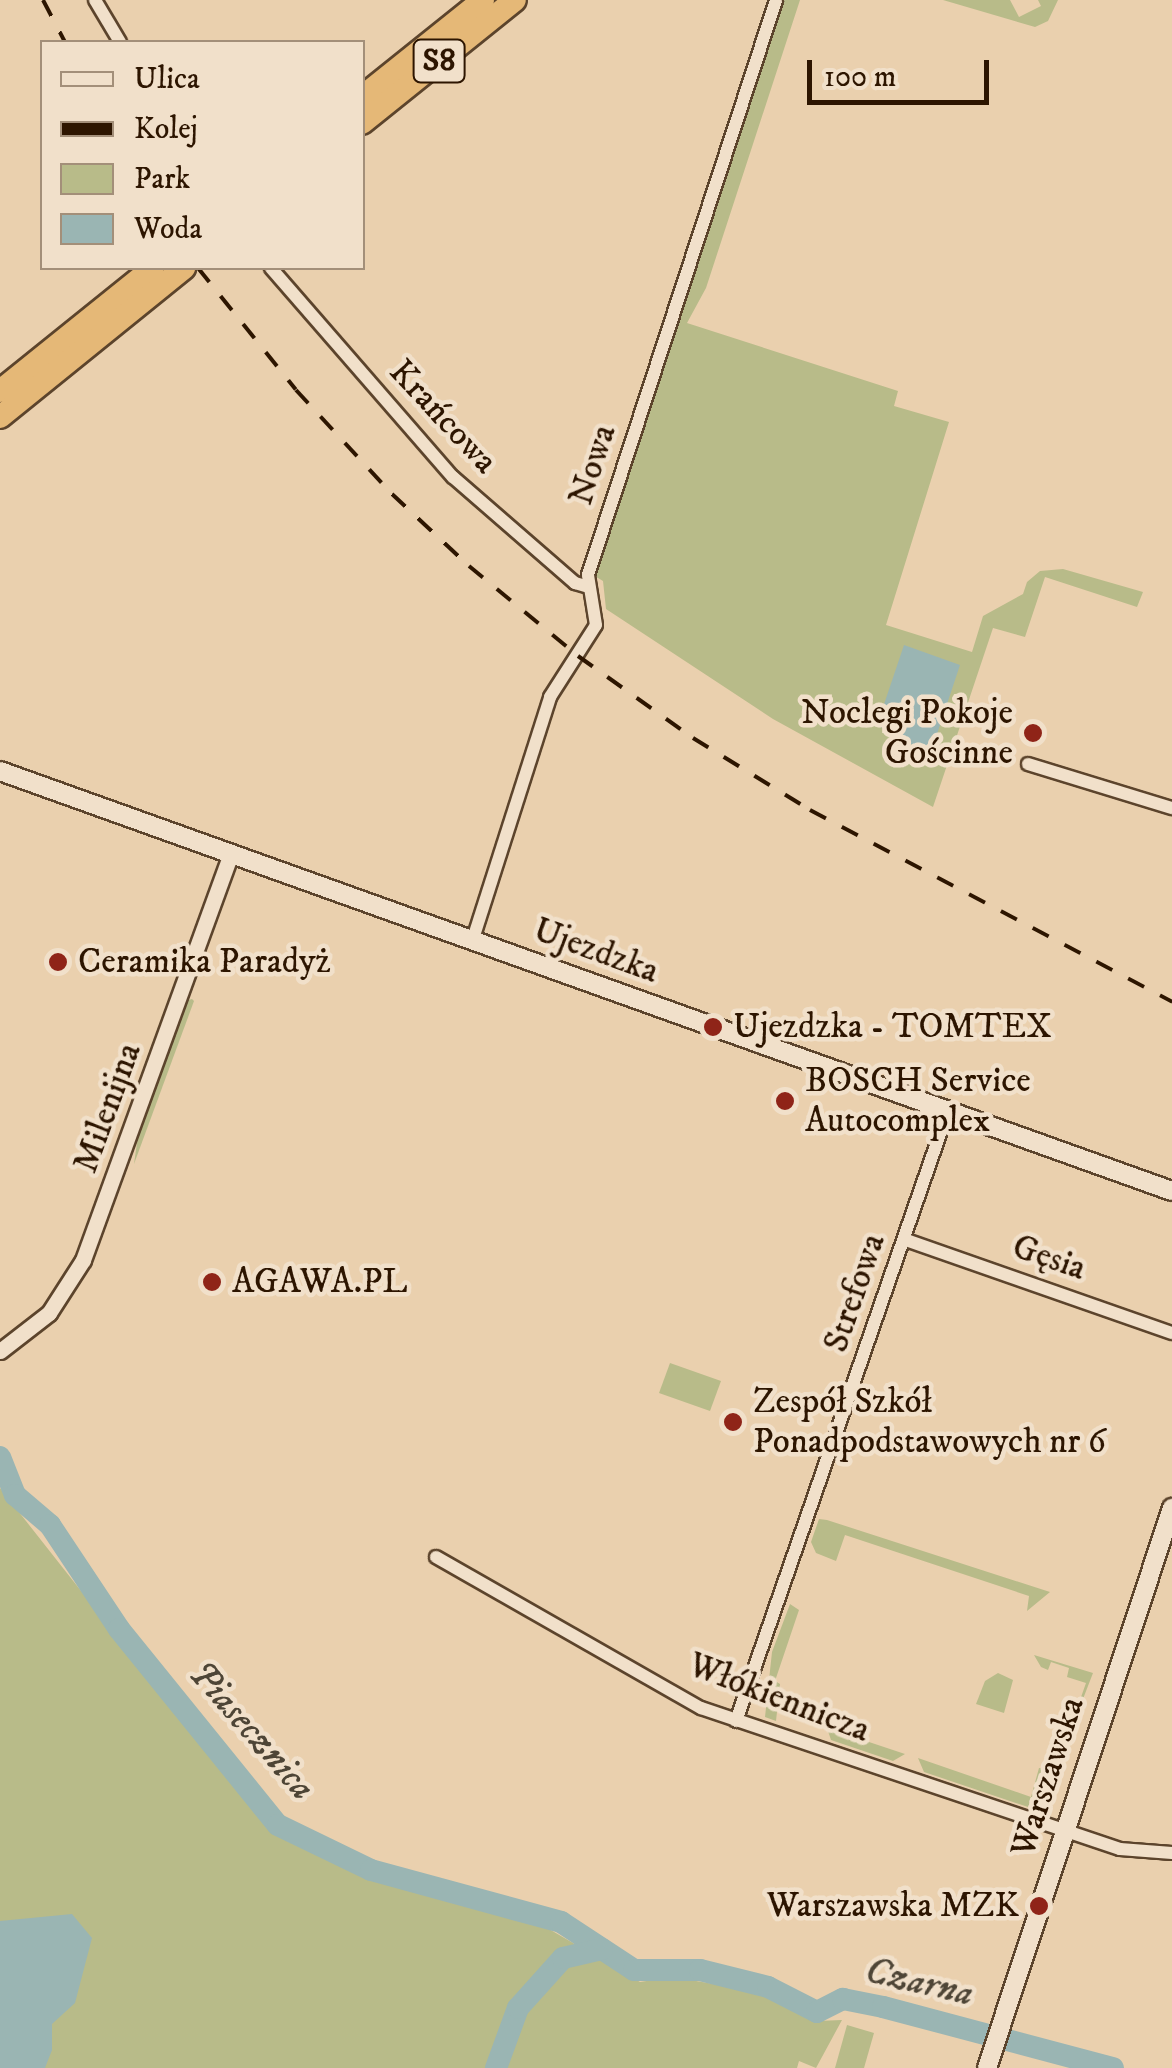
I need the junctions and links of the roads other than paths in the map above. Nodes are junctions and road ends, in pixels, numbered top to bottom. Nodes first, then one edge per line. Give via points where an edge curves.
1 (95, 0) edge
2 (483, 0) edge
3 (515, 0) edge
4 (776, 0) edge
5 (119, 40) edge
6 (365, 96) edge
7 (365, 121) edge
8 (151, 270) edge
9 (180, 270) edge
10 (274, 270) edge
11 (137, 293) junction
12 (0, 391) edge
13 (0, 416) edge
14 (590, 586) junction
15 (1028, 764) dead end
16 (0, 770) edge
17 (1172, 808) edge
18 (230, 856) junction
19 (472, 942) junction
20 (948, 1111) junction
21 (1172, 1191) edge
22 (906, 1240) junction
23 (1172, 1333) edge
24 (0, 1351) edge
25 (1172, 1508) edge
26 (436, 1558) dead end
27 (736, 1720) junction
28 (1064, 1830) junction
29 (1172, 1853) edge
30 (990, 2061) edge

1 - 5 street
2 - 6 highway, S8
3 - 7 highway, S8
4 - 14 street, Nowa via 588,575
8 - 11 highway
9 - 11 highway
10 - 14 street, Krańcowa via 453,478 574,583
11 - 12 highway
11 - 13 highway
14 - 19 street, Nowa via 596,625 550,697
15 - 17 street
16 - 18 main road, Ujezdzka
18 - 19 main road, Ujezdzka
18 - 24 street, Milenijna via 84,1260 48,1313
19 - 20 main road, Ujezdzka
20 - 21 main road, Ujezdzka
20 - 22 street, Strefowa
22 - 23 street, Gęsia
22 - 27 street, Strefowa
25 - 28 main road, Warszawska
26 - 27 street, Włókiennicza via 701,1708
27 - 28 street, Włókiennicza
28 - 29 street, Włókiennicza via 1120,1849
28 - 30 main road, Warszawska

